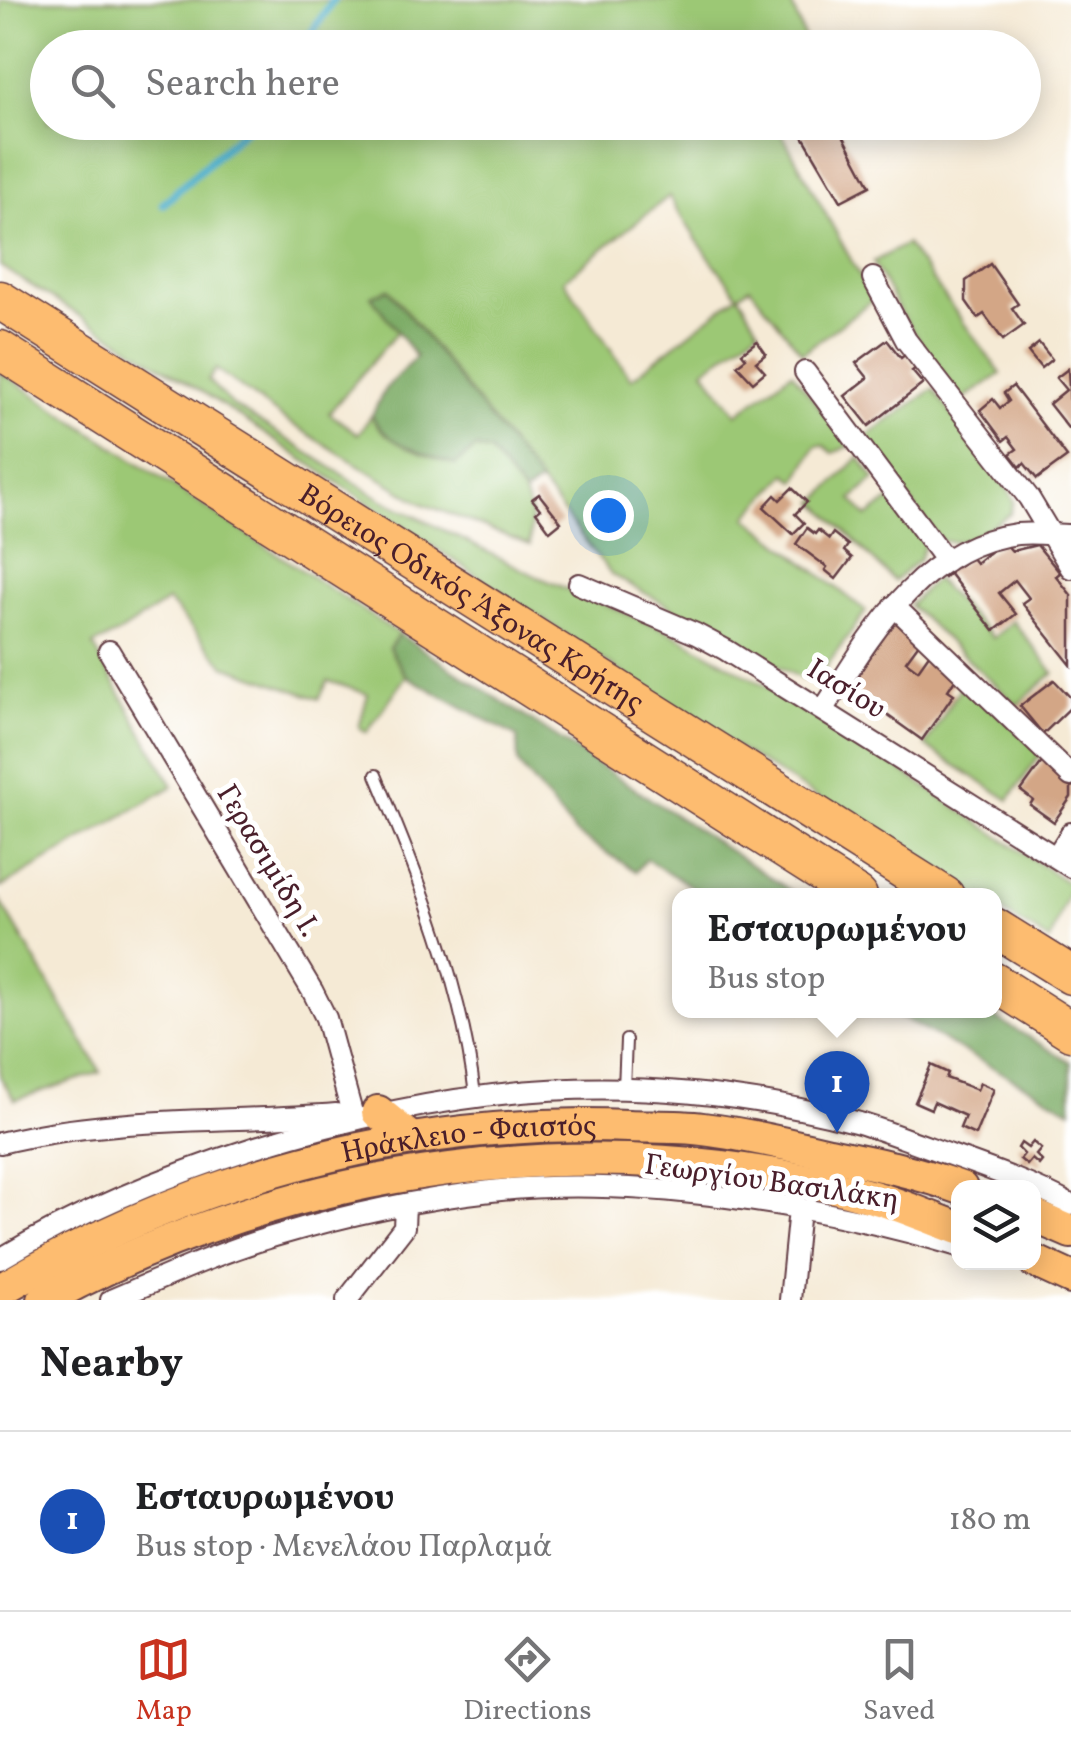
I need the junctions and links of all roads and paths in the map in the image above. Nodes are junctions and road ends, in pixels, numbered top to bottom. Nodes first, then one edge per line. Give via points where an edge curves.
1 (874, 278) dead end
2 (0, 300) edge
3 (0, 350) edge
4 (804, 372) dead end
5 (1061, 535) edge
6 (946, 560) junction
7 (1071, 568) edge
8 (579, 584) dead end
9 (894, 606) junction
10 (109, 651) dead end
11 (824, 708) junction
12 (376, 775) dead end
13 (1071, 776) edge
14 (1071, 833) edge
15 (1064, 862) edge
16 (845, 888) edge
17 (932, 888) edge
18 (1002, 932) edge
19 (1071, 975) edge
20 (1002, 987) edge
21 (1071, 1031) edge
22 (626, 1040) dead end
23 (624, 1088) junction
24 (474, 1095) junction
25 (365, 1112) junction
26 (410, 1138) junction
27 (0, 1143) edge
28 (951, 1185) edge
29 (405, 1205) junction
30 (1071, 1205) edge
31 (800, 1209) junction
32 (1041, 1219) edge
33 (951, 1225) edge
34 (1071, 1232) edge
35 (951, 1244) edge
36 (0, 1259) edge
37 (1041, 1264) edge
38 (1040, 1270) edge
39 (1071, 1279) edge
40 (0, 1290) edge
41 (44, 1300) edge
42 (112, 1300) edge
43 (347, 1300) edge
44 (790, 1300) edge

1 - 5 street via 906,340
2 - 17 highway, Βόρειος Οδικός Άξονας Κρήτης
3 - 16 highway, Βόρειος Οδικός Άξονας Κρήτης
4 - 6 street
5 - 6 street via 989,540
5 - 7 street
6 - 9 street
8 - 11 street, Ιασίου via 696,634
9 - 11 street
9 - 13 street
10 - 25 street, Γερασιμίδη Ι. via 313,992
11 - 15 street, Ιασίου
12 - 24 lane via 444,955
14 - 15 street
18 - 19 highway
20 - 21 highway
22 - 23 lane
23 - 24 street
23 - 30 street via 753,1101 854,1122
24 - 25 street
25 - 26 main road
25 - 27 street via 92,1126
25 - 36 street via 168,1178
26 - 28 main road, Ηράκλειο - Φαιστός via 541,1126 702,1129
26 - 40 main road, Ηράκλειο - Φαιστός via 214,1189 67,1250
29 - 31 street, Γεωργίου Βασιλάκη via 493,1190 577,1187
29 - 42 street, Γεωργίου Βασιλάκη via 272,1236
29 - 43 street via 404,1226
31 - 35 street, Γεωργίου Βασιλάκη
31 - 44 street
32 - 34 main road
33 - 41 main road, Ηράκλειο - Φαιστός via 874,1197 684,1162 598,1158 480,1165 252,1213 151,1249
37 - 39 main road
38 - 39 street

